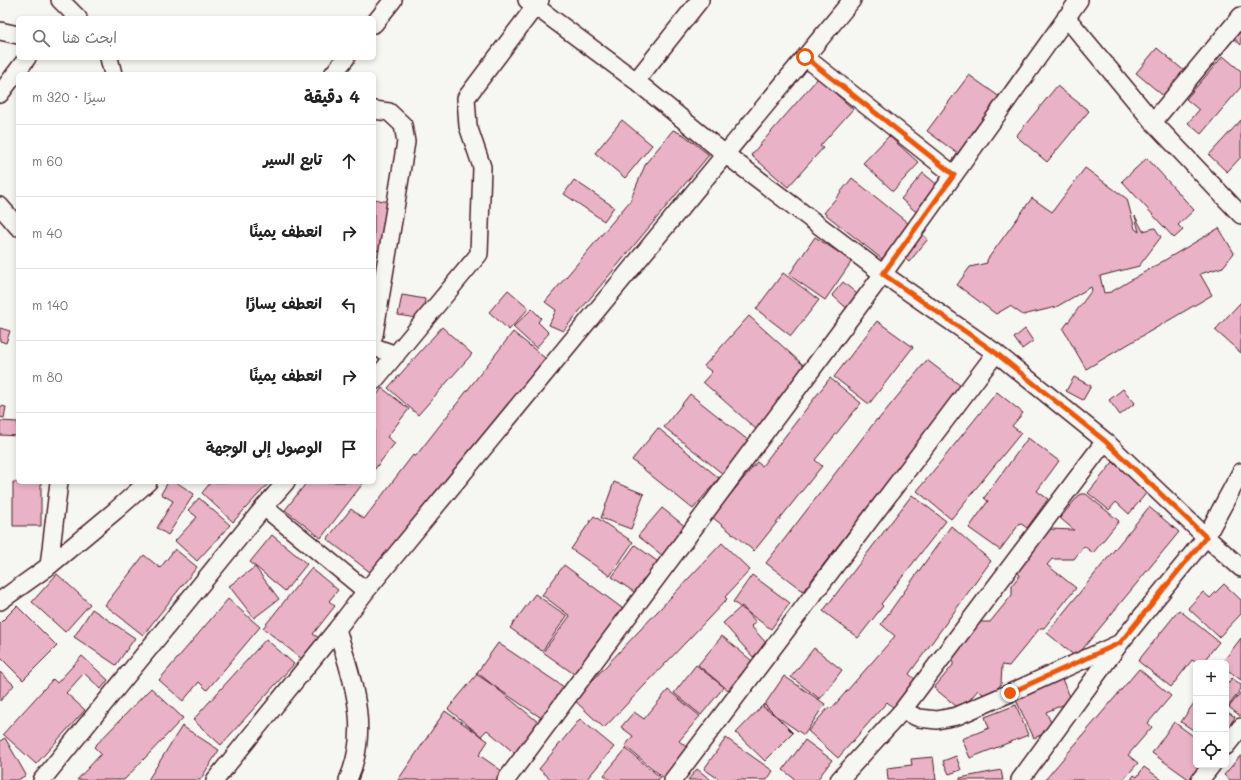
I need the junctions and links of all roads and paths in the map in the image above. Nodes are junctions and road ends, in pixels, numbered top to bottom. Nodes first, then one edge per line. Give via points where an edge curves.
1 (393, 0) edge
2 (700, 0) edge
3 (852, 0) edge
4 (1079, 0) edge
5 (534, 2) edge
6 (1241, 16) edge
7 (1066, 17) junction
8 (376, 21) edge
9 (0, 31) edge
10 (16, 35) edge
11 (805, 57) junction
12 (26, 60) edge
13 (110, 60) edge
14 (344, 60) edge
15 (16, 72) edge
16 (113, 72) edge
17 (334, 72) edge
18 (16, 73) edge
19 (636, 81) junction
20 (0, 94) edge
21 (376, 110) edge
22 (1153, 122) junction
23 (725, 154) junction
24 (954, 175) junction
25 (0, 206) edge
26 (1240, 211) edge
27 (16, 226) edge
28 (883, 274) junction
29 (376, 323) edge
30 (376, 348) edge
31 (996, 353) junction
32 (396, 355) junction
33 (376, 379) edge
34 (1105, 441) junction
35 (1241, 472) edge
36 (60, 484) edge
37 (146, 484) edge
38 (284, 484) edge
39 (264, 506) junction
40 (1206, 537) junction
41 (49, 566) junction
42 (1241, 568) edge
43 (366, 591) junction
44 (0, 601) edge
45 (337, 629) junction
46 (1120, 643) junction
47 (902, 711) junction
48 (1241, 727) edge
49 (1229, 742) edge
50 (1210, 768) edge
51 (42, 780) edge
52 (215, 780) edge
53 (348, 780) edge
54 (506, 780) edge
55 (673, 780) edge
56 (839, 780) edge
57 (1020, 780) edge
58 (1200, 780) edge

1 - 8 street
2 - 19 street
3 - 11 street
4 - 7 street
5 - 19 street
5 - 32 street via 466,98 468,126 482,168 479,254
6 - 22 street
7 - 22 street
7 - 24 street
9 - 10 street
11 - 23 street
11 - 24 street
12 - 15 street
13 - 16 street
14 - 17 street
18 - 20 street
19 - 23 street
21 - 29 street via 390,112 403,125 406,142
22 - 26 street
23 - 28 street
23 - 43 street
24 - 28 street
25 - 27 street
28 - 31 street
28 - 54 street
30 - 32 street
31 - 34 street
31 - 55 street
32 - 33 street
34 - 40 street
34 - 47 street
35 - 40 street
36 - 41 street
37 - 41 street
38 - 39 street
39 - 43 street
39 - 51 street
40 - 42 street
40 - 46 street
41 - 44 street
43 - 45 street
45 - 52 street
45 - 53 street via 359,717 357,754
46 - 47 street via 957,716 937,720 919,718
46 - 57 street
47 - 56 street
48 - 49 street
50 - 58 street

